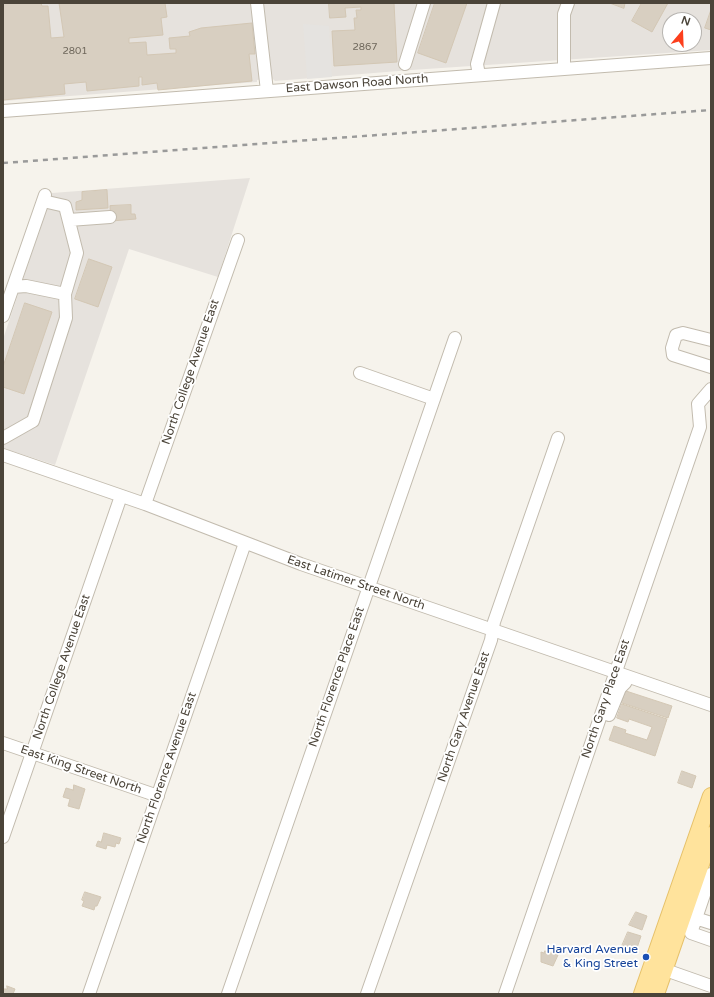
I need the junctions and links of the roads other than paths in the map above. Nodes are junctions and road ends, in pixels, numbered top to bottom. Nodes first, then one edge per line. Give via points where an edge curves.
1 (256, 3) edge
2 (424, 3) edge
3 (494, 3) edge
4 (568, 3) edge
5 (711, 58) edge
6 (405, 64) dead end
7 (564, 69) junction
8 (479, 75) junction
9 (267, 91) junction
10 (3, 111) edge
11 (110, 217) dead end
12 (69, 220) junction
13 (238, 240) dead end
14 (13, 287) junction
15 (65, 294) junction
16 (3, 316) edge
17 (455, 338) dead end
18 (711, 340) edge
19 (711, 367) edge
20 (360, 373) dead end
21 (711, 389) edge
22 (434, 399) junction
23 (3, 438) edge
24 (558, 438) dead end
25 (3, 455) edge
26 (121, 496) junction
27 (145, 504) junction
28 (245, 543) junction
29 (368, 587) junction
30 (492, 630) junction
31 (615, 672) junction
32 (626, 680) junction
33 (711, 705) edge
34 (596, 732) junction
35 (3, 743) edge
36 (32, 753) junction
37 (158, 796) junction
38 (711, 796) edge
39 (3, 837) edge
40 (706, 841) edge
41 (711, 874) edge
42 (690, 916) junction
43 (711, 923) edge
44 (711, 940) edge
45 (658, 968) junction
46 (711, 986) edge
47 (89, 994) edge
48 (228, 994) edge
49 (367, 994) edge
50 (505, 994) edge
51 (642, 994) edge
52 (656, 994) edge

1 - 9 street
2 - 6 street
3 - 8 street via 477,64
4 - 7 street via 564,14
5 - 7 street, East Dawson Road North
7 - 8 street, East Dawson Road North
8 - 9 street, East Dawson Road North
9 - 10 street, East Dawson Road North
11 - 12 street
12 - 14 street via 65,206 44,198
12 - 15 street via 77,253
13 - 27 street, North College Avenue East
14 - 15 street via 26,286
14 - 16 street
15 - 23 street via 66,318 33,421
17 - 22 street, North Florence Place East
18 - 19 street via 683,334 676,336 672,348 673,355
20 - 22 street
21 - 31 street, North Gary Place East via 698,404 700,427
22 - 29 street, North Florence Place East
24 - 30 street, North Gary Avenue East
25 - 26 street, East Latimer Street North
26 - 27 street, East Latimer Street North
26 - 36 street, North College Avenue East
27 - 28 street, East Latimer Street North
28 - 29 street, East Latimer Street North
28 - 37 street, North Florence Avenue East
29 - 30 street, East Latimer Street North
29 - 48 street, North Florence Place East
30 - 31 street, East Latimer Street North
30 - 49 street, North Gary Avenue East
31 - 32 street, East Latimer Street North
31 - 34 street, North Gary Place East
32 - 33 street, East Latimer Street North via 668,690
32 - 34 street via 620,688 604,730 601,733
34 - 50 street, North Gary Place East
35 - 36 street, East King Street North
36 - 37 street, East King Street North
36 - 39 street, North College Avenue East
37 - 47 street, North Florence Avenue East
38 - 40 main road
40 - 42 main road
40 - 45 main road
41 - 42 street
42 - 43 street
42 - 44 street via 691,933
42 - 45 main road
45 - 46 street
45 - 51 main road
45 - 52 main road

